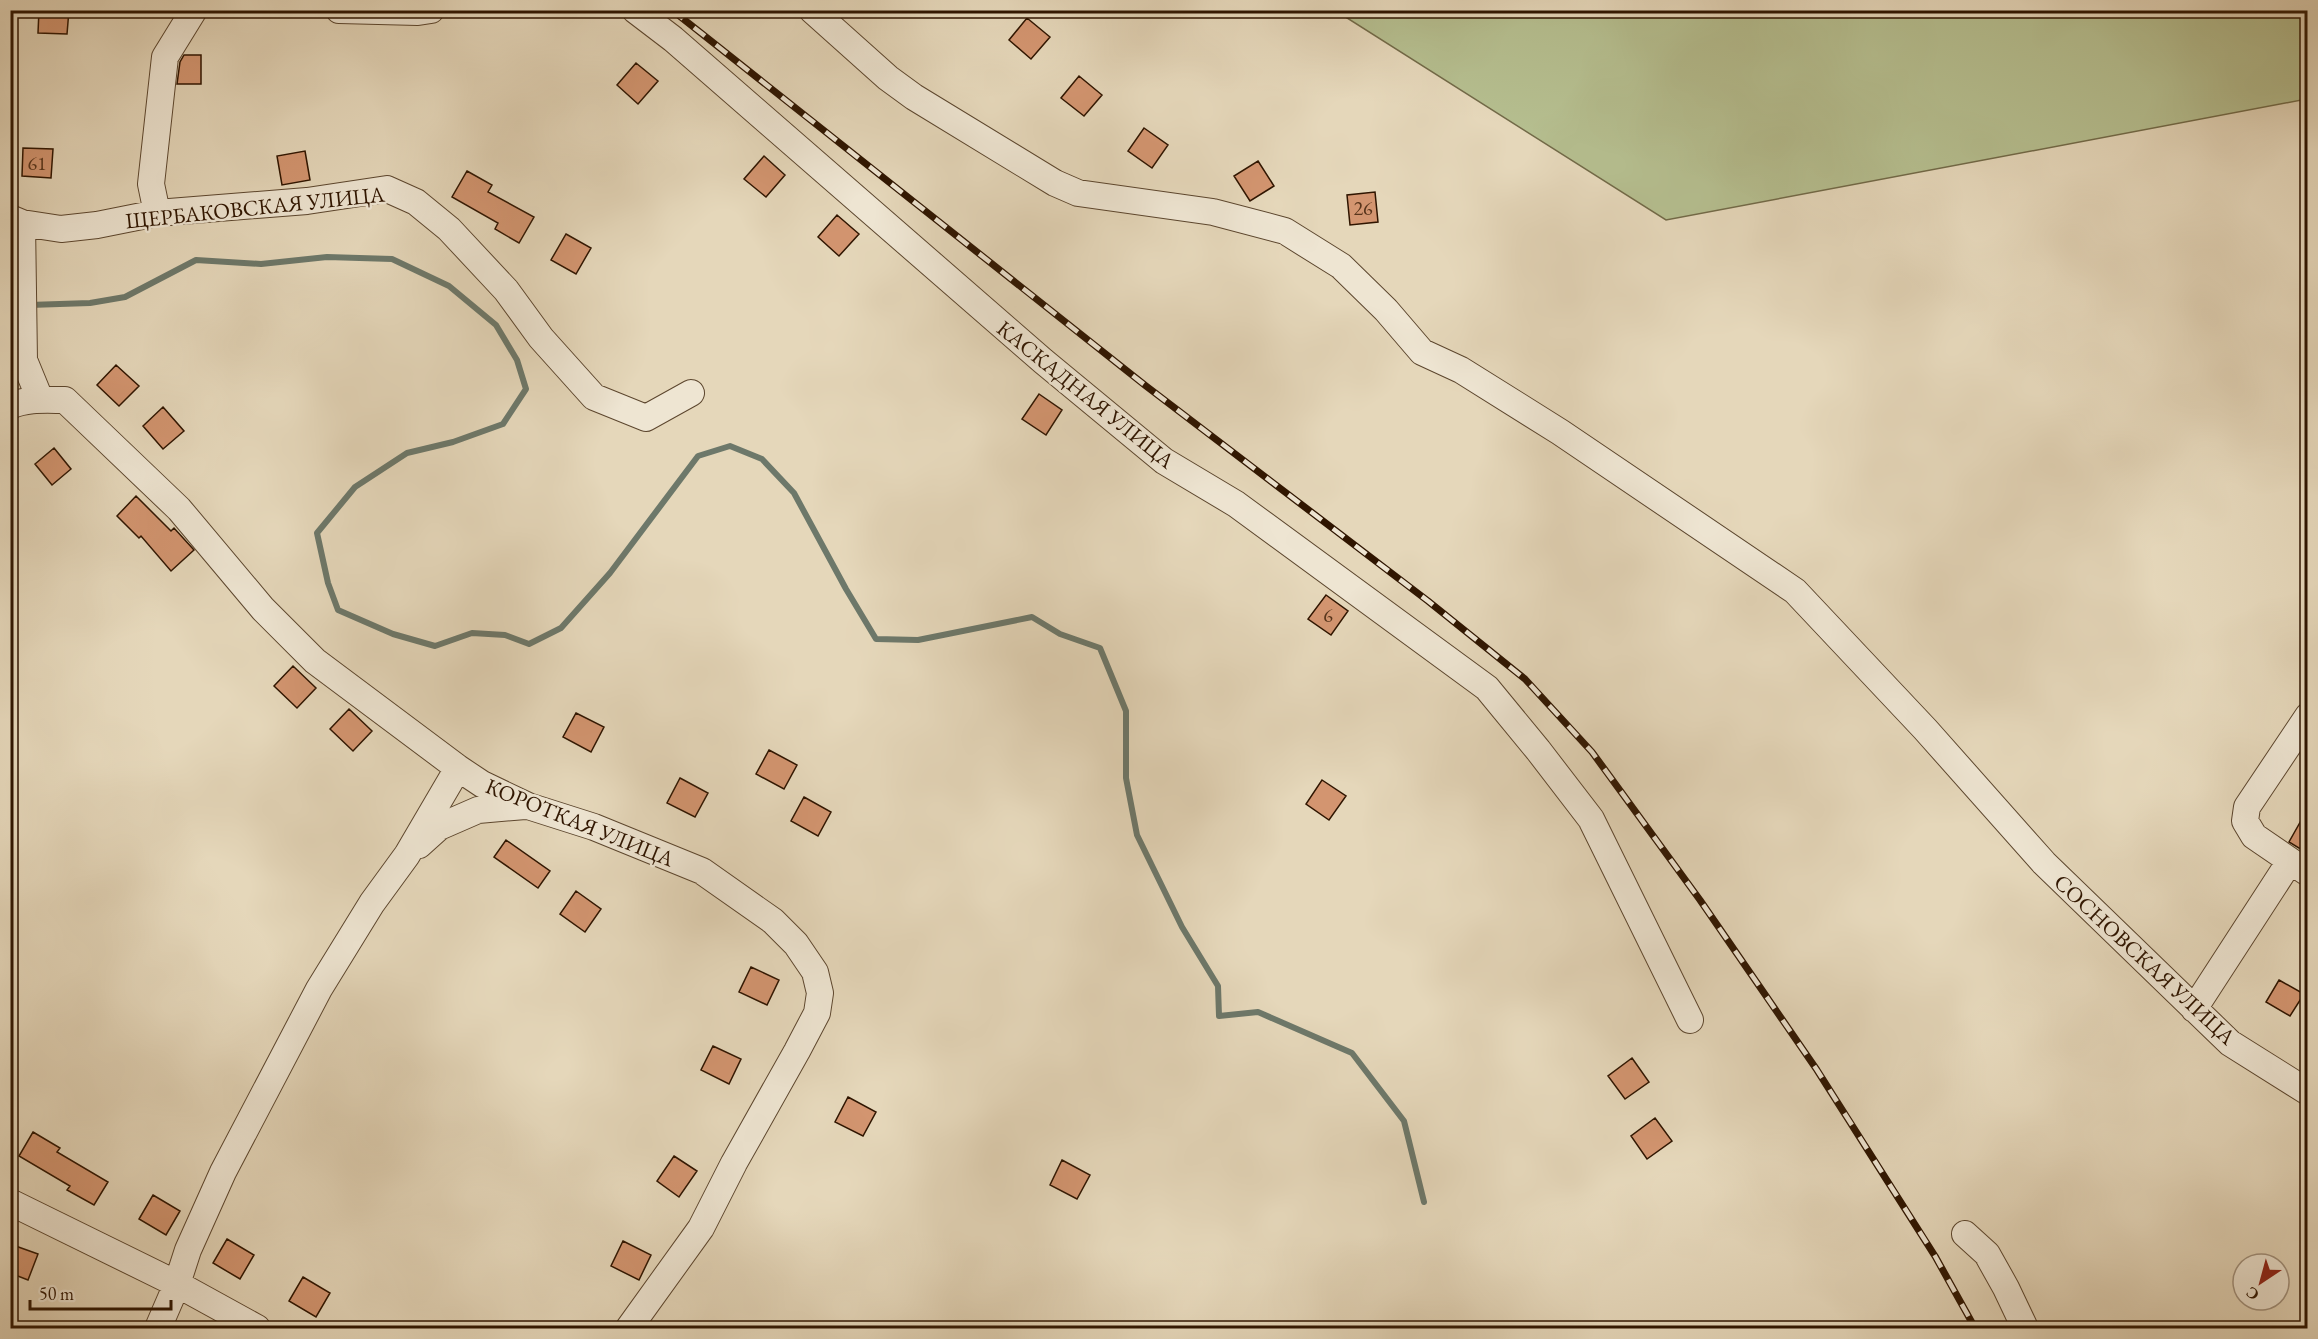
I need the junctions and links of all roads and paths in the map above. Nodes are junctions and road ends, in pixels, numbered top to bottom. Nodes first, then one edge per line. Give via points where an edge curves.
1 (194, 10) edge
2 (339, 10) edge
3 (431, 10) edge
4 (635, 10) edge
5 (812, 10) edge
6 (157, 213) junction
7 (16, 221) edge
8 (691, 393) dead end
9 (40, 399) junction
10 (10, 406) edge
11 (2307, 716) edge
12 (458, 768) junction
13 (528, 806) junction
14 (407, 855) junction
15 (2299, 867) edge
16 (2194, 1009) junction
17 (1690, 1020) dead end
18 (2307, 1092) edge
19 (10, 1202) edge
20 (1965, 1234) dead end
21 (177, 1284) junction
22 (158, 1329) edge
23 (257, 1329) edge
24 (629, 1329) edge
25 (2025, 1329) edge

1 - 6 street via 165,57 151,184
2 - 3 street
4 - 17 street, КАСКАДНАЯ УЛИЦА via 1164,461 1236,504 1487,688 1591,819
5 - 16 street, СОСНОВСКАЯ УЛИЦА via 914,97 1054,183 1078,193 1214,212 1285,231 1341,266 1422,352 1461,370 1560,432 1795,591 2044,863
6 - 7 street, ЩЕРБАКОВСКАЯ УЛИЦА via 61,229
6 - 8 street, ЩЕРБАКОВСКАЯ УЛИЦА via 308,201 387,189 416,202 449,229 506,290 541,338 594,397 646,418
7 - 9 street via 24,360
9 - 10 street, КОРОТКАЯ УЛИЦА
9 - 12 street, КОРОТКАЯ УЛИЦА via 65,400 178,509 263,609 315,661
11 - 15 street via 2247,807 2245,821 2254,836
12 - 13 street, КОРОТКАЯ УЛИЦА
12 - 14 street
13 - 14 street via 478,810 440,827
13 - 24 street, КОРОТКАЯ УЛИЦА via 594,826 702,871 772,921 796,944 815,972 820,993 817,1013 701,1228
14 - 21 street via 372,903 314,999 223,1172
15 - 16 street
16 - 18 street, СОСНОВСКАЯ УЛИЦА via 2230,1043
19 - 21 street
20 - 25 street via 1987,1254
21 - 22 street
21 - 23 street

